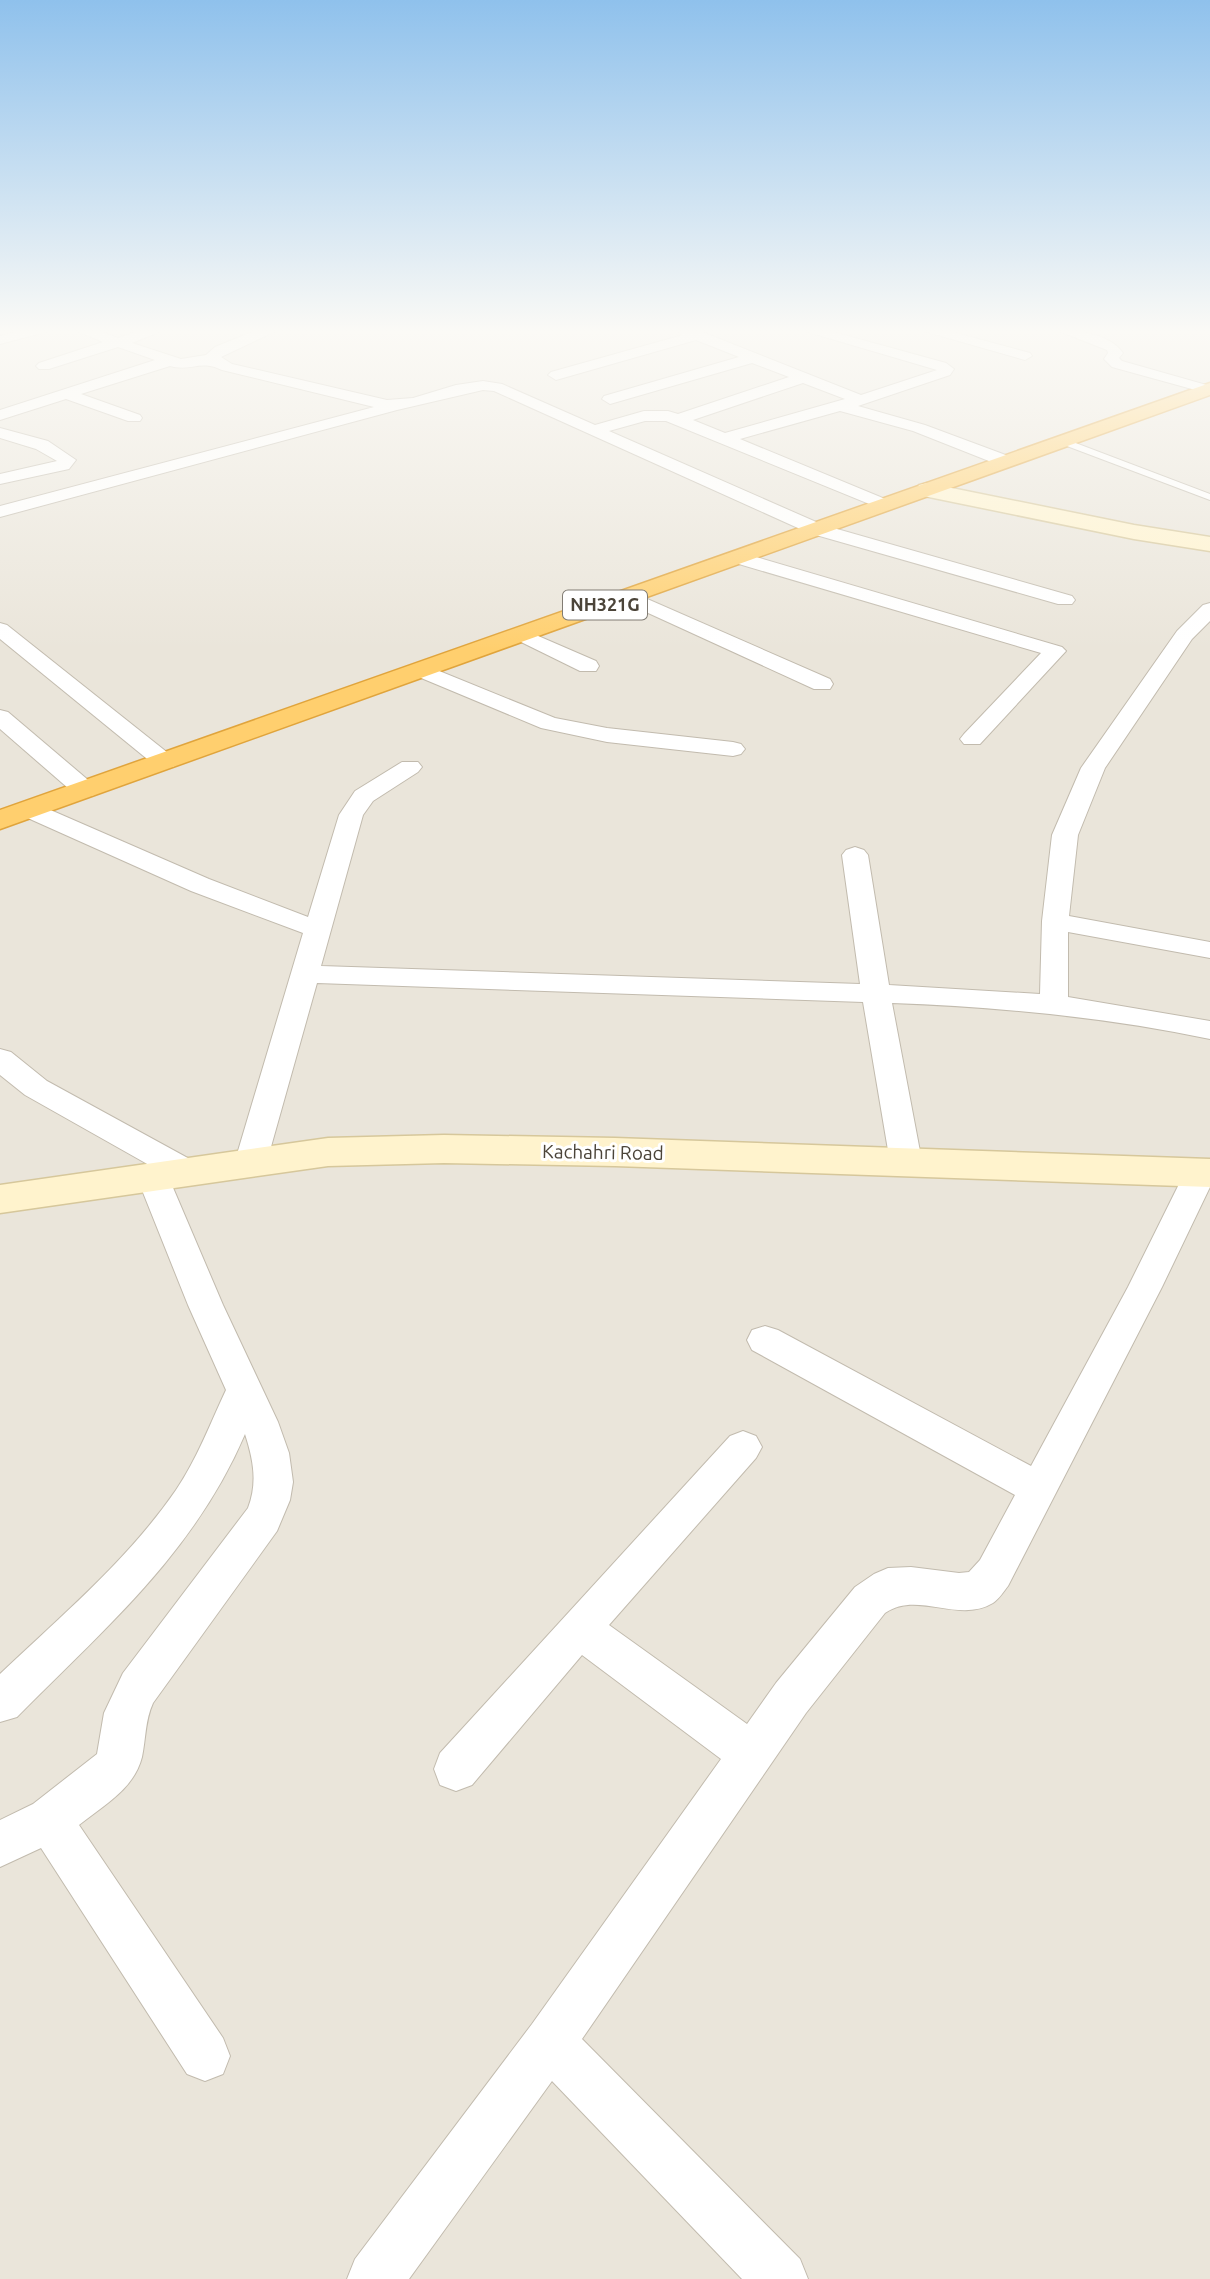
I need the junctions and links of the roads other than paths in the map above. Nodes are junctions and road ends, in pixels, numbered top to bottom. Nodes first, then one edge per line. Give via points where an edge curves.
1 (12, 436) edge
2 (283, 436) edge
3 (608, 436) edge
4 (717, 436) edge
5 (732, 436) edge
6 (939, 436) edge
7 (1073, 436) edge
8 (723, 439) junction
9 (1062, 440) junction
10 (1005, 461) junction
11 (0, 479) edge
12 (927, 490) junction
13 (0, 492) edge
14 (1210, 497) edge
15 (884, 505) junction
16 (20, 507) junction
17 (0, 512) edge
18 (816, 529) junction
19 (1210, 544) edge
20 (739, 558) junction
21 (629, 597) junction
22 (1065, 600) dead end
23 (1210, 609) edge
24 (0, 629) edge
25 (522, 635) junction
26 (587, 666) dead end
27 (422, 670) junction
28 (822, 684) dead end
29 (0, 718) edge
30 (9, 737) edge
31 (972, 739) dead end
32 (733, 749) dead end
33 (165, 762) junction
34 (410, 767) dead end
35 (85, 790) junction
36 (30, 810) junction
37 (0, 821) edge
38 (855, 855) dead end
39 (1055, 921) junction
40 (316, 929) junction
41 (1210, 950) edge
42 (304, 974) junction
43 (876, 994) junction
44 (1054, 1003) junction
45 (1210, 1030) edge
46 (0, 1059) edge
47 (251, 1161) junction
48 (906, 1162) junction
49 (168, 1172) junction
50 (1205, 1172) edge
51 (0, 1199) edge
52 (765, 1340) dead end
53 (243, 1392) junction
54 (743, 1447) dead end
55 (1039, 1489) junction
56 (579, 1628) junction
57 (2, 1702) edge
58 (751, 1754) junction
59 (456, 1769) dead end
60 (48, 1820) junction
61 (0, 1844) edge
62 (550, 2042) junction
63 (205, 2056) dead end
64 (375, 2279) edge
65 (780, 2279) edge

1 - 11 street via 42,445 67,460
2 - 16 street
3 - 18 street
4 - 8 street
5 - 8 street
6 - 10 street
7 - 9 highway, NH321G
8 - 15 street
9 - 10 highway, NH321G
9 - 14 lane
10 - 12 highway, NH321G
12 - 15 highway, NH321G
12 - 19 main road
13 - 16 street
15 - 18 highway, NH321G
16 - 17 street
18 - 20 highway, NH321G
18 - 22 street
20 - 21 highway, NH321G
20 - 31 street via 1055,651
21 - 25 highway, NH321G
21 - 28 street
23 - 39 street via 1184,635 1093,768 1065,835
24 - 33 street
25 - 26 street
25 - 27 highway, NH321G
27 - 32 street via 559,726
27 - 33 highway, NH321G
29 - 30 street
30 - 35 street
33 - 35 highway, NH321G
34 - 40 street via 357,804
35 - 36 highway, NH321G
36 - 37 highway, NH321G
36 - 40 street via 200,886
38 - 43 street
39 - 41 street
39 - 44 street
40 - 42 street
42 - 43 street
42 - 47 street
43 - 44 street
43 - 48 street
44 - 45 street
46 - 49 street via 36,1088
47 - 48 main road, Kachahri Road via 328,1152 444,1149
47 - 49 main road, Kachahri Road
48 - 50 main road, Kachahri Road
49 - 51 main road, Kachahri Road
49 - 53 street via 196,1287
50 - 55 street
52 - 55 street
53 - 57 street via 224,1438 181,1516
53 - 60 street via 272,1466 271,1503 138,1688 126,1713 120,1758 114,1769
54 - 56 street
55 - 58 street via 994,1573 980,1589 888,1587 870,1600
56 - 58 street
56 - 59 street
58 - 62 street
60 - 61 street
60 - 63 street
62 - 64 street
62 - 65 street

